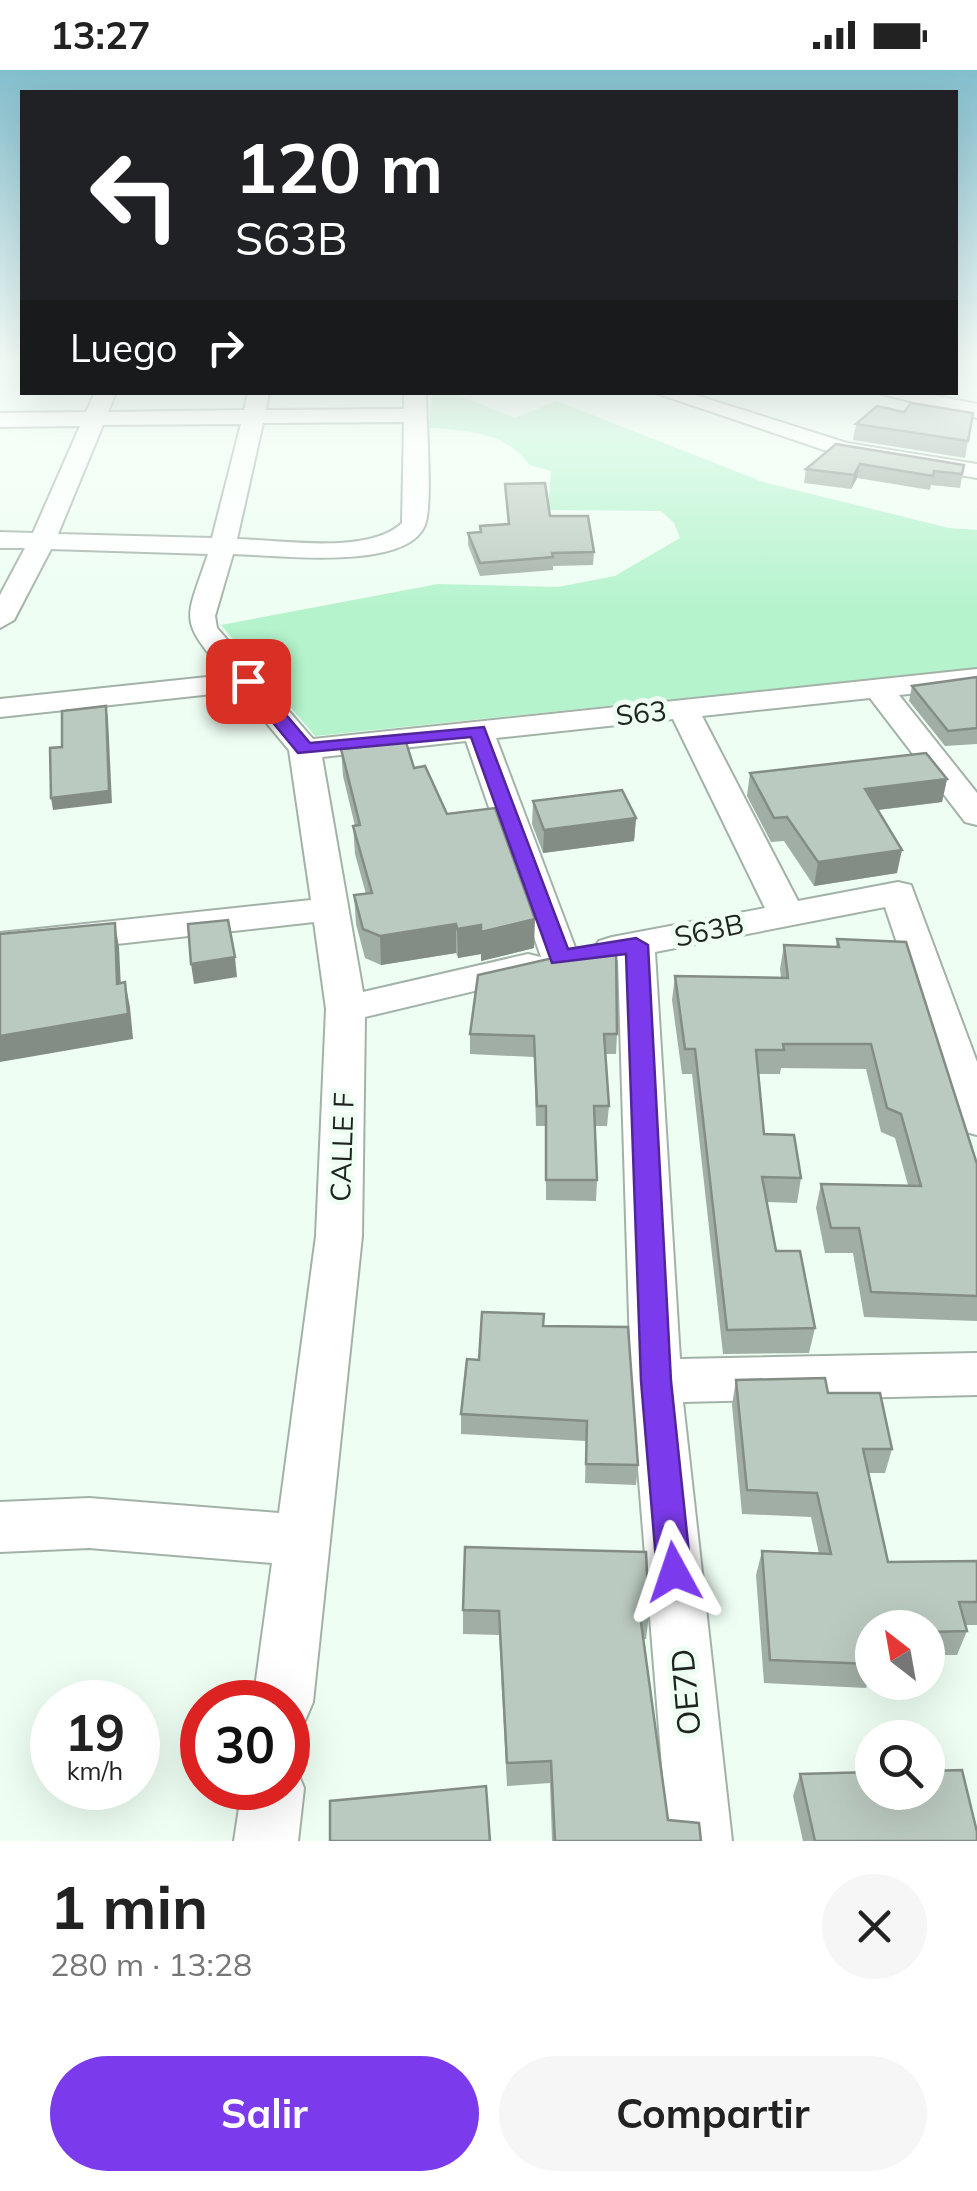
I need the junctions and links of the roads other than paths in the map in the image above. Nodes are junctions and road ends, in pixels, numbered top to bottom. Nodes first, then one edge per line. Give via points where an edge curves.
1 (81, 447) edge
2 (244, 447) edge
3 (415, 447) edge
4 (834, 447) edge
5 (977, 471) edge
6 (0, 540) edge
7 (41, 543) junction
8 (222, 549) junction
9 (0, 620) edge
10 (977, 678) edge
11 (248, 681) junction
12 (878, 688) junction
13 (0, 708) edge
14 (683, 708) junction
15 (478, 730) junction
16 (305, 749) junction
17 (977, 815) edge
18 (330, 909) junction
19 (786, 914) junction
20 (0, 944) edge
21 (636, 945) junction
22 (560, 958) junction
23 (346, 1009) junction
24 (977, 1120) edge
25 (977, 1374) edge
26 (656, 1381) junction
27 (0, 1527) edge
28 (302, 1540) junction
29 (286, 1680) edge
30 (270, 1810) edge
31 (266, 1841) edge
32 (700, 1841) edge

1 - 7 street
2 - 8 street
3 - 8 street via 409,533 354,550
4 - 5 street
6 - 7 street
7 - 8 street
7 - 9 street
8 - 11 street via 203,628
10 - 12 street, S63
11 - 13 street
11 - 16 street
12 - 14 street, S63
12 - 17 street
14 - 15 street, S63
14 - 19 street
15 - 16 street, S63
15 - 22 street
16 - 18 street, CALLE F
18 - 20 street
18 - 23 street, CALLE F
19 - 21 street, S63B
19 - 24 street, S63B via 898,893
21 - 22 street, S63B
21 - 26 street, OE7D
22 - 23 street, S63B
23 - 28 street, CALLE F via 339,1236
25 - 26 street
26 - 32 street, OE7D
27 - 28 street via 89,1523
28 - 29 street, CALLE F
30 - 31 street

